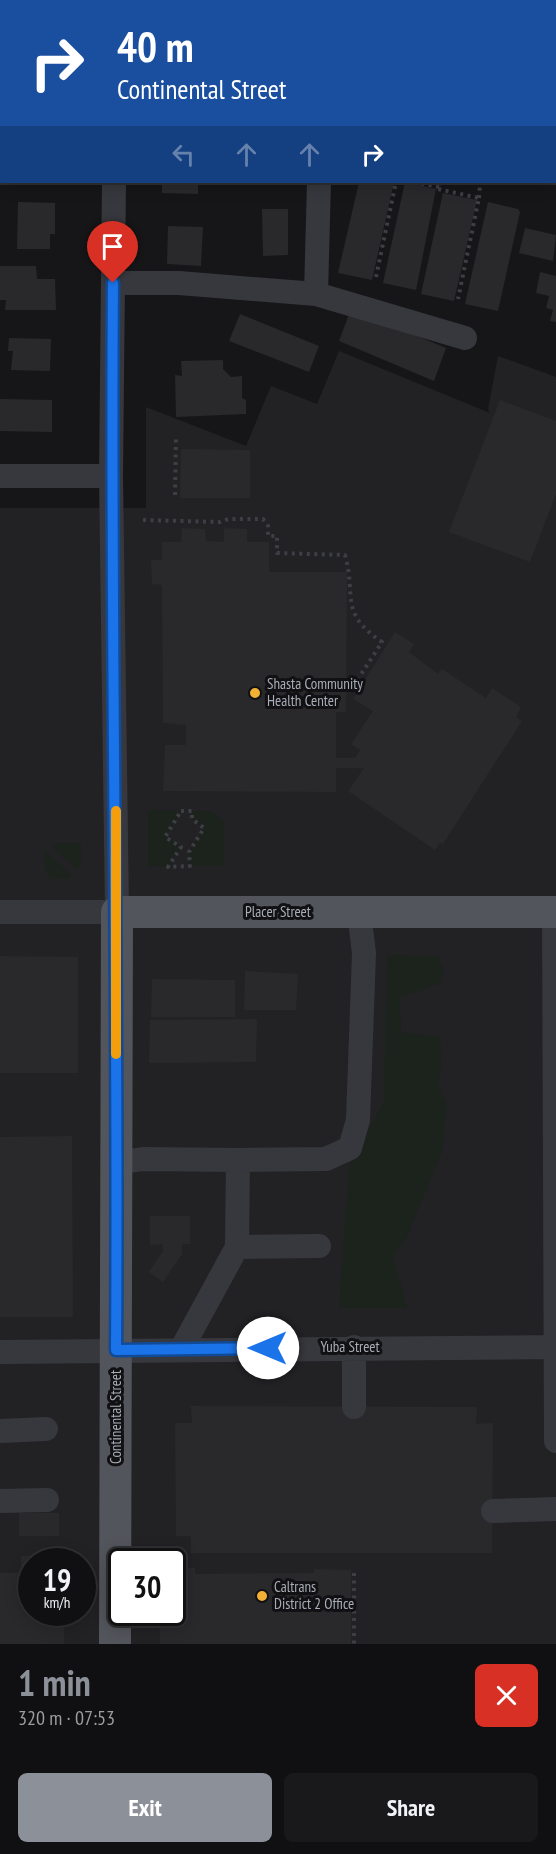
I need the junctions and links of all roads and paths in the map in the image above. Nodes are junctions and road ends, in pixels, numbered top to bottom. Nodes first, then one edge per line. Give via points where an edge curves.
1 (114, 183) edge
2 (319, 183) edge
3 (396, 183) edge
4 (419, 183) edge
5 (440, 183) edge
6 (480, 183) dead end
7 (439, 187) junction
8 (479, 198) junction
9 (376, 277) dead end
10 (113, 283) junction
11 (316, 294) junction
12 (458, 299) dead end
13 (465, 338) dead end
14 (176, 436) dead end
15 (0, 476) edge
16 (111, 476) junction
17 (175, 495) dead end
18 (143, 520) dead end
19 (358, 679) dead end
20 (168, 867) joint
21 (0, 912) edge
22 (117, 912) junction
23 (555, 912) edge
24 (359, 913) junction
25 (238, 1160) junction
26 (116, 1163) junction
27 (319, 1246) dead end
28 (237, 1247) junction
29 (354, 1347) junction
30 (556, 1347) edge
31 (182, 1348) junction
32 (116, 1350) junction
33 (0, 1352) edge
34 (354, 1407) dead end
35 (46, 1429) dead end
36 (0, 1431) edge
37 (556, 1441) edge
38 (47, 1500) dead end
39 (0, 1501) edge
40 (556, 1509) edge
41 (493, 1511) dead end
42 (354, 1573) dead end
43 (115, 1644) edge
44 (354, 1644) edge

1 - 10 street, Continental Street
2 - 11 street
3 - 9 path
4 - 7 path
5 - 7 path
6 - 8 path
7 - 8 path
8 - 12 path
10 - 11 street via 179,283
10 - 16 street, Continental Street
11 - 13 street
14 - 17 path
15 - 16 street
16 - 22 street, Continental Street
18 - 19 path via 263,519 268,536 277,537 277,553 345,555 354,615 364,629 382,642
20 - 20 path via 190,866 189,852 204,828 192,819 192,811 181,811 165,837 181,847
21 - 22 street, Placer Street
22 - 24 main road, Placer Street
22 - 26 main road, Continental Street
23 - 24 main road, Placer Street
23 - 30 street
24 - 25 street via 364,953 358,1119 350,1148 326,1159
25 - 26 street via 143,1159
25 - 28 street
26 - 32 main road, Continental Street
27 - 28 street
28 - 31 street
29 - 30 street, Yuba Street
29 - 31 street, Yuba Street
29 - 34 street
30 - 37 street
31 - 32 street, Yuba Street
32 - 33 street, Yuba Street
32 - 43 main road, Continental Street
35 - 36 street
38 - 39 street
40 - 41 street
42 - 44 path

